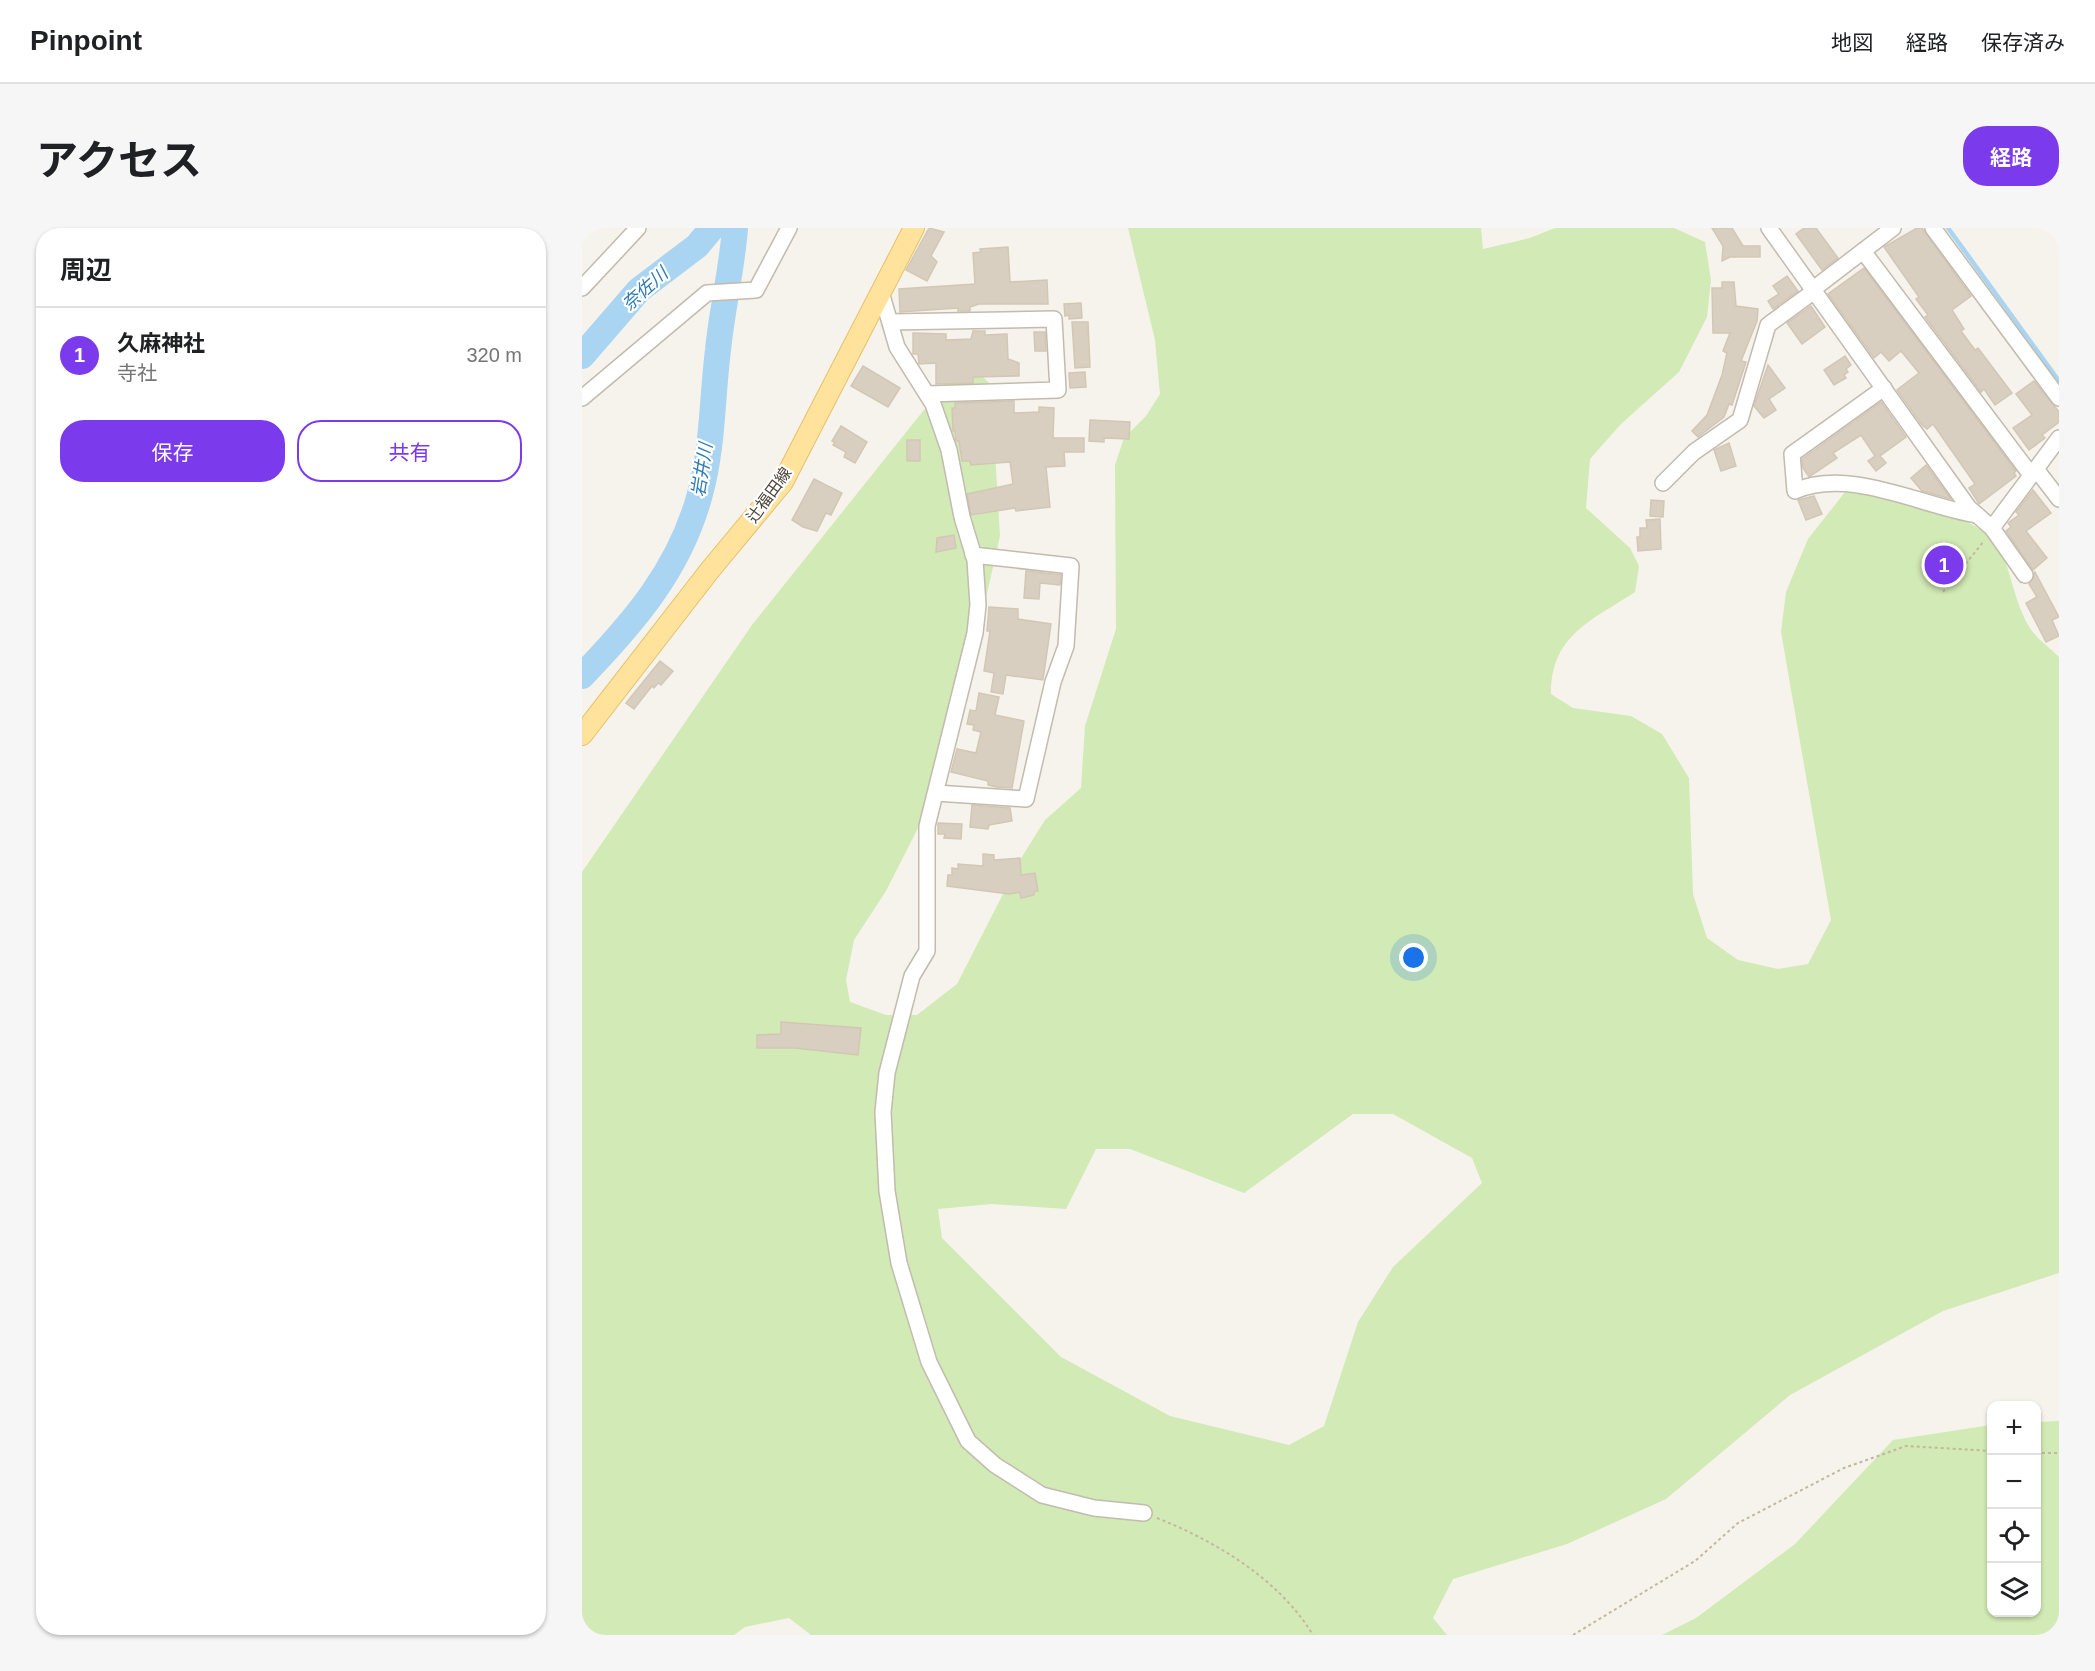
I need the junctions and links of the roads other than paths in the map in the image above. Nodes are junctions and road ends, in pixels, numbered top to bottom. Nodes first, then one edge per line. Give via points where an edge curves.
1 (638, 228) edge
2 (789, 228) edge
3 (914, 228) edge
4 (1769, 228) edge
5 (1893, 228) edge
6 (1933, 228) edge
7 (1863, 251) junction
8 (582, 288) edge
9 (1813, 291) junction
10 (881, 292) junction
11 (890, 322) junction
12 (1884, 388) junction
13 (927, 394) junction
14 (582, 398) edge
15 (2059, 398) edge
16 (2059, 438) edge
17 (2034, 472) junction
18 (1663, 483) dead end
19 (2059, 499) edge
20 (1977, 515) junction
21 (1992, 529) junction
22 (973, 555) junction
23 (2025, 575) dead end
24 (582, 735) edge
25 (936, 793) junction
26 (1144, 1514) road end

1 - 8 street
2 - 14 street via 756,290 706,293
3 - 10 main road, 辻福田線
4 - 9 street
5 - 7 street
6 - 15 street
7 - 9 street
7 - 17 street
9 - 12 street
9 - 18 street via 1768,325 1740,420 1694,452
10 - 11 street
10 - 24 main road, 辻福田線 via 783,482
11 - 13 street via 897,347
11 - 13 street via 1054,319 1058,390
12 - 20 street
12 - 20 street via 1792,454 1795,490 1816,483 1861,487
13 - 22 street via 949,450
16 - 17 street
17 - 19 street
17 - 21 street
20 - 21 street
21 - 23 street
22 - 25 street via 978,605 975,633
22 - 25 street via 1071,566 1066,646 1026,799
25 - 26 street via 925,846 927,951 912,976 887,1072 883,1112 887,1191 899,1263 929,1362 968,1441 994,1465 1042,1495 1094,1508

